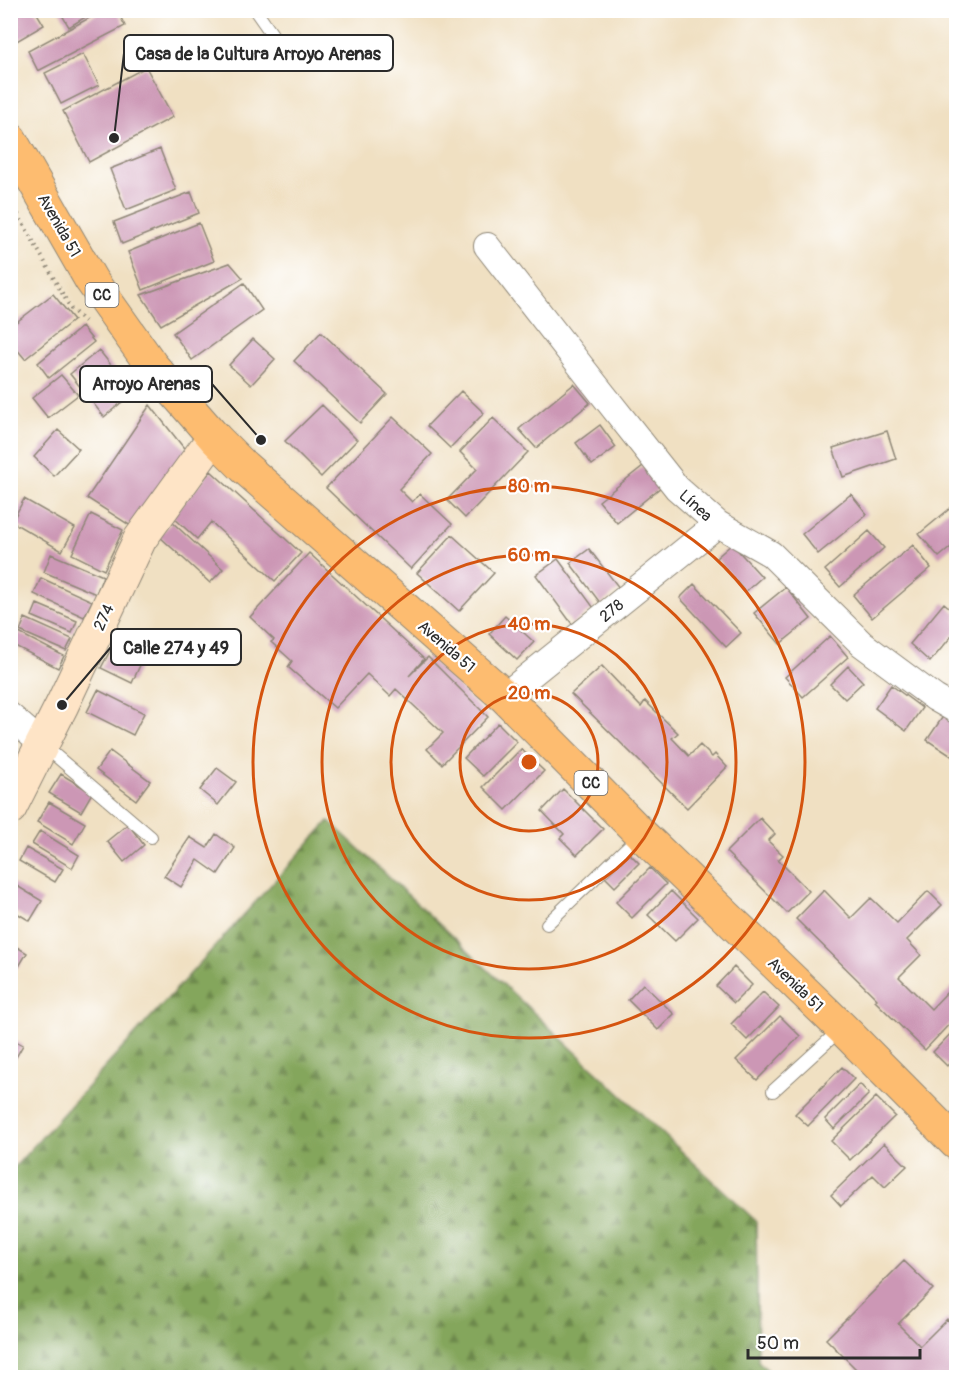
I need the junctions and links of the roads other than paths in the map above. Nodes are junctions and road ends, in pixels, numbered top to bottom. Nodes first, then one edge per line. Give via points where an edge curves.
1 (255, 10) edge
2 (283, 50) dead end
3 (10, 139) edge
4 (487, 246) dead end
5 (214, 437) junction
6 (718, 524) junction
7 (504, 696) junction
8 (957, 710) edge
9 (10, 716) edge
10 (42, 744) junction
11 (10, 807) edge
12 (641, 834) junction
13 (151, 837) dead end
14 (547, 924) dead end
15 (842, 1028) junction
16 (773, 1091) dead end
17 (957, 1143) edge

1 - 2 lane
3 - 5 main road, Avenida 51 / CC via 91,280 152,366
4 - 6 street, Línea via 677,488
5 - 7 main road, Avenida 51 / CC
5 - 10 street, 274 via 140,539
6 - 7 street, 278
6 - 8 street, Línea via 771,554 862,644
7 - 12 main road, Avenida 51 / CC
9 - 10 street
10 - 11 street, 274
10 - 13 lane
12 - 14 lane
12 - 15 main road, Avenida 51 / CC
15 - 16 lane
15 - 17 main road, Avenida 51 / CC

